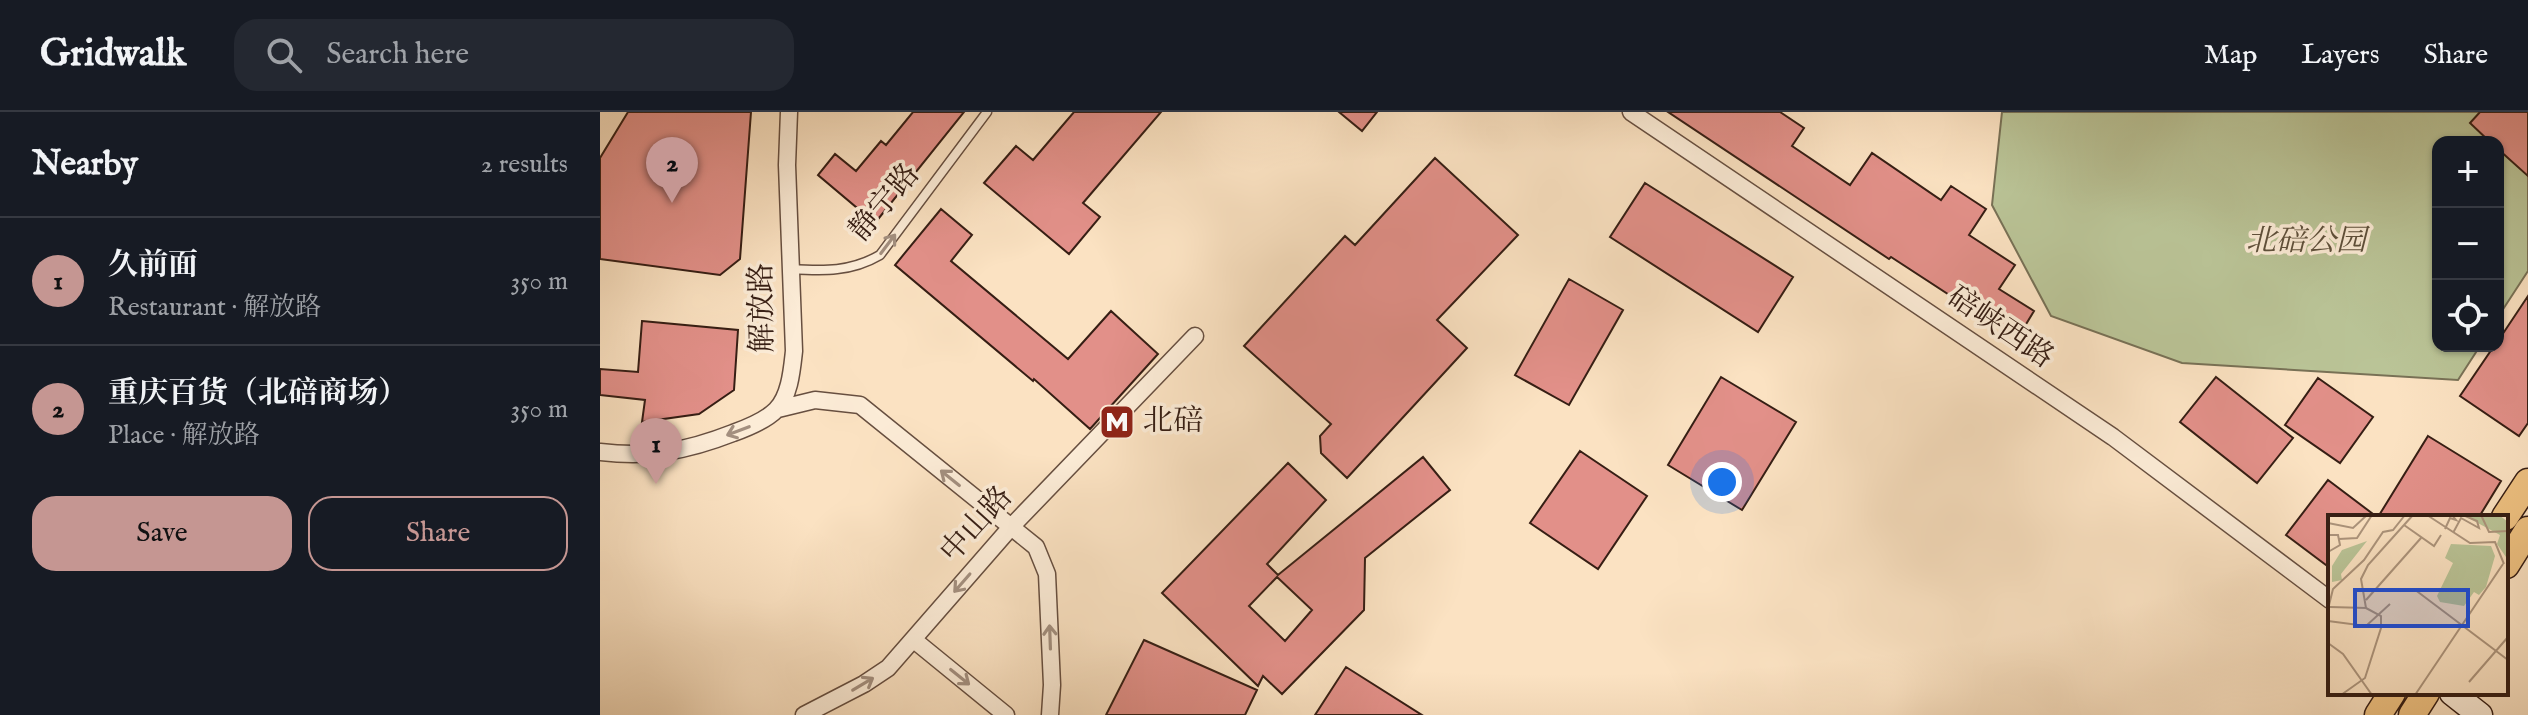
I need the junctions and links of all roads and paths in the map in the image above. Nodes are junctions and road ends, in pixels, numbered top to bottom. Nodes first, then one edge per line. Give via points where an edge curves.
1 (789, 112) edge
2 (987, 112) edge
3 (1631, 112) edge
4 (791, 269) junction
5 (1195, 336) dead end
6 (778, 409) junction
7 (600, 452) edge
8 (2528, 482) edge
9 (2506, 515) edge
10 (1011, 527) junction
11 (2528, 530) edge
12 (2508, 562) edge
13 (2328, 598) edge
14 (914, 640) junction
15 (2391, 695) edge
16 (2425, 695) edge
17 (2455, 695) edge
18 (804, 715) edge
19 (1006, 715) edge
20 (1050, 715) edge
21 (2378, 715) edge
22 (2412, 715) edge
23 (2480, 715) edge

1 - 4 street, 解放路
4 -> 2 lane, 静宁路 via 861,266 880,255
3 - 13 street, 碚峡西路 via 2113,437
4 - 6 street, 解放路 via 794,351 791,379
5 - 10 street, 中山路
6 -> 7 street via 751,426 694,448 630,456
10 -> 6 street via 860,405 815,400
8 - 9 main road
10 -> 14 street, 中山路
20 -> 10 street via 1047,574 1036,547
11 - 12 main road
18 -> 14 street, 中山路 via 888,668
14 -> 19 street
15 - 21 main road
16 - 22 main road
17 - 23 street

